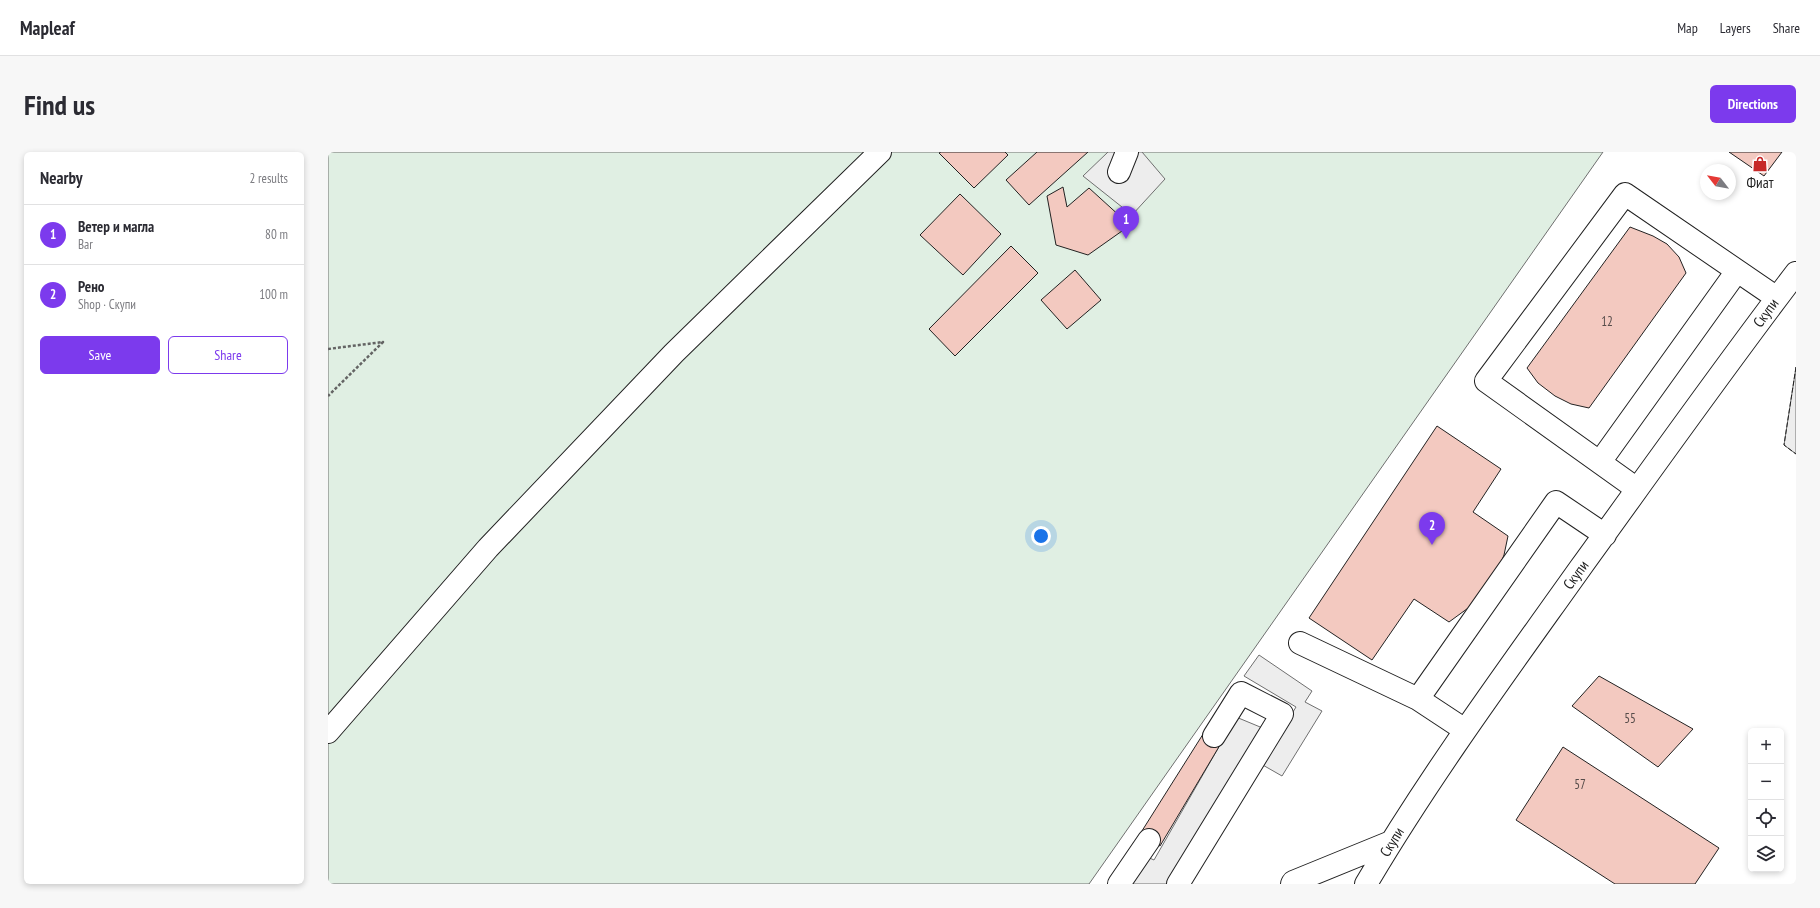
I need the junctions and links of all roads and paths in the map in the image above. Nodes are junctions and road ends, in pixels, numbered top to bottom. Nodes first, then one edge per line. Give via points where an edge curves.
1 (880, 152) edge
2 (1126, 152) edge
3 (1119, 172) dead end
4 (1737, 271) junction
5 (1796, 273) edge
6 (1777, 298) junction
7 (328, 350) edge
8 (328, 396) edge
9 (1600, 462) junction
10 (1637, 489) junction
11 (1605, 535) junction
12 (1300, 643) dead end
13 (1418, 699) junction
14 (1465, 730) junction
15 (328, 732) edge
16 (1214, 736) dead end
17 (1149, 840) dead end
18 (1391, 842) junction
19 (1119, 884) edge
20 (1178, 884) edge
21 (1292, 884) edge
22 (1366, 884) edge

1 - 15 street via 674,353 488,548
2 - 3 street
4 - 6 street
4 - 9 street
4 - 9 street via 1625,194 1486,381
5 - 6 street, Скупи
6 - 10 street, Скупи
7 - 8 path via 383,342
9 - 10 street
10 - 11 street, Скупи
11 - 13 street via 1556,502
11 - 14 street, Скупи
12 - 13 street
13 - 14 street
14 - 18 street, Скупи
16 - 20 street via 1241,693 1282,714
17 - 19 street
18 - 21 street
18 - 22 street, Скупи

